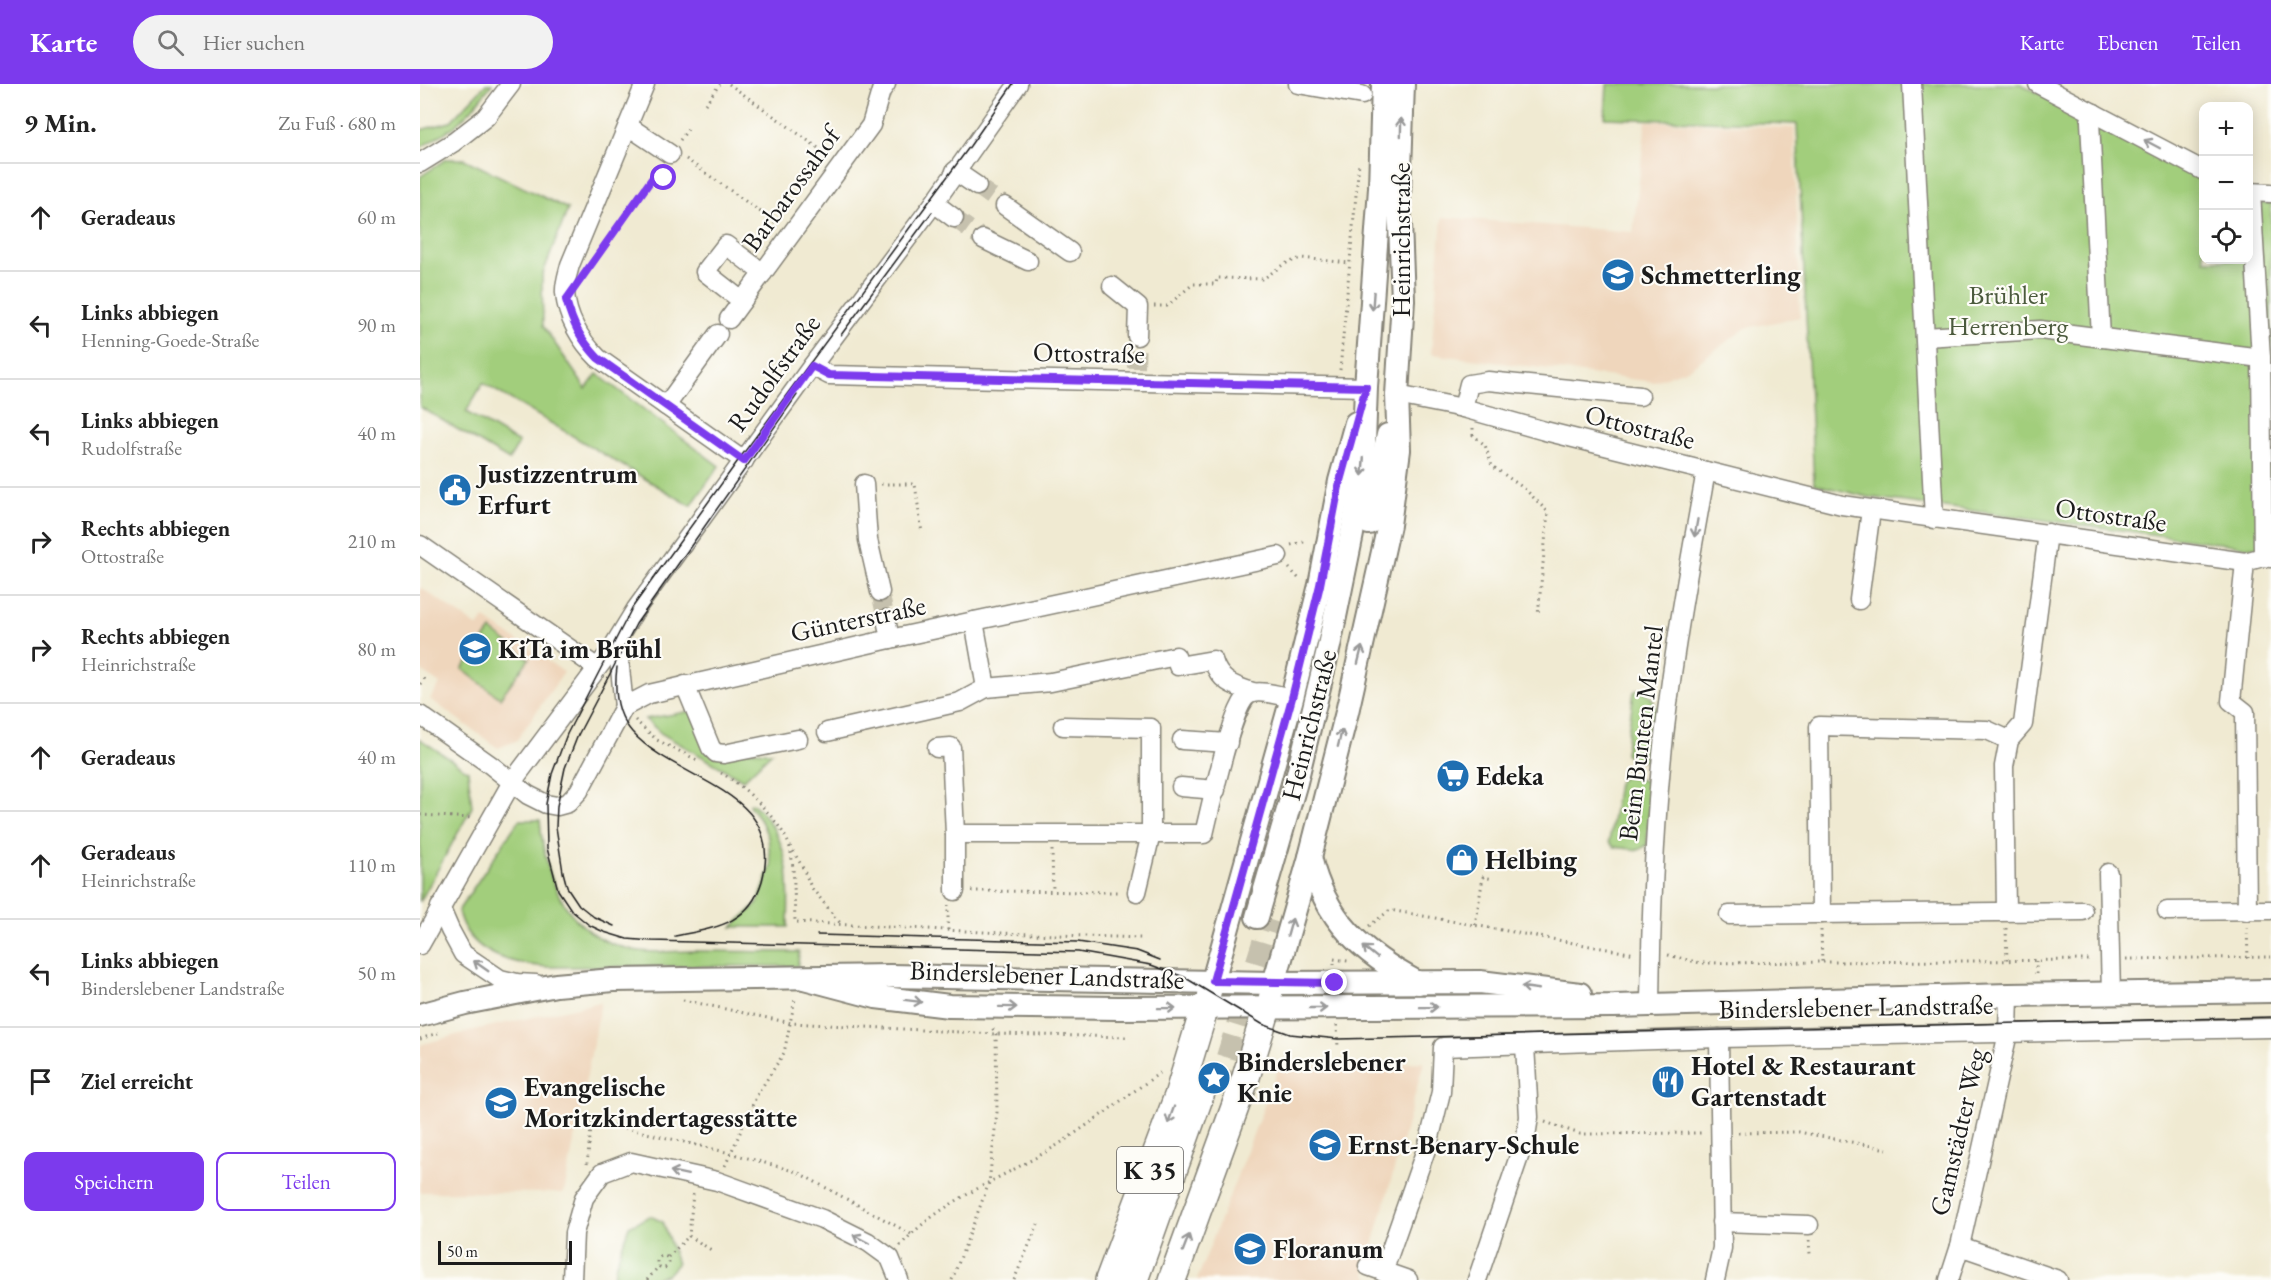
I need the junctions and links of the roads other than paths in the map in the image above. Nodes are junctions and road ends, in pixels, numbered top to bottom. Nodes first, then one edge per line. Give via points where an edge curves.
1 (511, 84) edge
2 (645, 84) edge
3 (1018, 84) edge
4 (1298, 84) edge
5 (1383, 84) edge
6 (1403, 84) edge
7 (1912, 84) edge
8 (2038, 84) edge
9 (884, 88) edge
10 (1362, 95) dead end
11 (2094, 113) junction
12 (628, 126) junction
13 (675, 155) road end
14 (420, 163) edge
15 (2199, 168) edge
16 (955, 171) junction
17 (977, 186) tunnel mouth
18 (2253, 192) edge
19 (2271, 193) edge
20 (934, 203) junction
21 (1005, 206) tunnel mouth
22 (2251, 210) edge
23 (954, 218) tunnel mouth
24 (983, 238) tunnel mouth
25 (1070, 252) dead end
26 (1028, 261) dead end
27 (763, 273) junction
28 (1112, 286) dead end
29 (742, 301) junction
30 (1137, 336) tunnel mouth
31 (1925, 337) junction
32 (2100, 338) junction
33 (2261, 358) junction
34 (812, 366) junction
35 (1366, 387) junction
36 (1397, 396) junction
37 (1640, 396) dead end
38 (666, 406) junction
39 (1463, 408) junction
40 (744, 461) junction
41 (1706, 471) junction
42 (864, 484) road end
43 (1871, 510) junction
44 (1934, 519) junction
45 (2048, 533) junction
46 (420, 545) edge
47 (1284, 550) road end
48 (2267, 557) edge
49 (2245, 562) junction
50 (880, 592) tunnel mouth
51 (1859, 600) dead end
52 (886, 619) tunnel mouth
53 (975, 621) junction
54 (890, 639) junction
55 (610, 650) junction
56 (596, 668) junction
57 (685, 685) junction
58 (986, 688) junction
59 (1253, 692) junction
60 (1292, 698) junction
61 (624, 707) junction
62 (420, 715) edge
63 (1064, 726) dead end
64 (827, 732) dead end
65 (798, 739) dead end
66 (1182, 740) dead end
67 (2009, 740) junction
68 (1228, 743) junction
69 (937, 748) dead end
70 (512, 782) junction
71 (1180, 787) dead end
72 (1216, 790) junction
73 (955, 834) junction
74 (1151, 834) junction
75 (1310, 857) junction
76 (2108, 873) dead end
77 (955, 891) road end
78 (1137, 892) road end
79 (440, 907) junction
80 (2247, 910) junction
81 (2271, 910) edge
82 (2006, 911) junction
83 (2084, 911) dead end
84 (2167, 911) dead end
85 (1821, 914) junction
86 (1729, 915) dead end
87 (420, 945) edge
88 (804, 978) junction
89 (1213, 981) junction
90 (1419, 983) junction
91 (556, 986) junction
92 (2271, 991) edge
93 (2111, 994) junction
94 (2009, 995) junction
95 (1270, 996) junction
96 (1650, 1004) junction
97 (1205, 1007) junction
98 (420, 1015) edge
99 (2271, 1028) edge
100 (2008, 1033) junction
101 (1719, 1038) junction
102 (1525, 1045) junction
103 (1721, 1222) junction
104 (1809, 1225) dead end
105 (1960, 1246) junction
106 (1389, 1275) edge
107 (572, 1280) edge
108 (899, 1280) edge
109 (1109, 1280) edge
110 (1134, 1280) edge
111 (1148, 1280) edge
112 (1172, 1280) edge
113 (1477, 1280) edge
114 (1715, 1280) edge
115 (1949, 1280) edge
116 (2058, 1280) edge

1 - 14 street via 486,117
2 - 12 street
3 - 16 street, Rudolfstraße
4 - 10 street
5 -> 35 main road, Heinrichstraße / K 35
36 -> 6 main road, Heinrichstraße / K 35 via 1403,300 1399,198
7 - 31 street
8 - 11 street
9 - 27 street, Barbarossahof via 871,125
15 -> 11 street
11 - 32 street via 2090,121
12 - 13 street
12 - 38 street via 570,265 564,292 582,341 598,358
16 - 17 street
16 - 20 street, Rudolfstraße
18 - 19 street
20 - 23 street
20 - 34 street, Rudolfstraße
21 - 25 street
22 - 33 street
24 - 26 street
27 - 29 street, Barbarossahof
27 - 29 street via 726,245 705,272
28 - 30 street via 1138,307
29 - 38 street, Barbarossahof
31 - 32 street via 2040,330
31 - 44 street
32 - 33 street
33 - 48 street
34 - 35 street, Ottostraße via 829,375 1136,375
34 - 40 street, Rudolfstraße
35 -> 36 main road, Heinrichstraße / K 35 via 1363,470 1353,534 1264,918 1339,663
35 - 60 main road, Heinrichstraße / K 35 via 1340,481
36 - 39 street, Ottostraße
75 -> 36 main road, Heinrichstraße / K 35 via 1389,525 1399,450
37 - 39 street via 1488,381 1469,384
38 - 40 street
39 - 41 street, Ottostraße
40 - 55 street, Rudolfstraße
41 - 43 street, Ottostraße
41 -> 96 street, Beim Bunten Mantel via 1660,775 1653,863
42 - 50 street via 868,540
43 - 44 street, Ottostraße
43 - 51 street
44 - 45 street, Ottostraße
45 - 49 street, Ottostraße
45 - 67 street via 2023,724
46 - 56 street
47 - 53 street, Günterstraße
48 - 49 street, Ottostraße
49 - 80 street via 2231,701 2245,712
52 - 54 street
53 - 54 street, Günterstraße
53 - 58 street
54 - 57 street, Günterstraße
55 - 56 street, Rudolfstraße
55 - 61 street via 619,658
56 - 70 street, Rudolfstraße
57 - 61 street, Günterstraße via 649,693
57 - 65 street via 716,753
58 - 59 street via 1051,682 1176,656 1172,668 1213,660 1226,681
58 - 64 street via 960,702
59 - 60 street
59 - 68 street via 1240,705
60 - 89 main road, Heinrichstraße / K 35
61 - 70 street via 586,795 557,806 528,795
62 - 70 street
63 - 74 street via 1151,728
66 - 68 street
67 - 82 street via 2004,766
67 - 85 street via 1987,730 1819,726
68 - 72 street
69 - 73 street via 951,747
70 - 79 street, Rudolfstraße
71 - 72 street
72 - 74 street via 1204,834
73 - 74 street
73 - 77 street
74 - 78 street
90 -> 75 main road via 1386,965 1353,938 1333,915
95 -> 75 main road, Heinrichstraße / K 35
76 - 93 street
79 - 87 street, Rudolfstraße
91 -> 79 street via 500,979 482,967 463,954
80 - 81 street
80 - 84 street
82 - 83 street
82 - 85 street
85 - 86 street
88 - 89 main road, Binderslebener Landstraße
88 - 91 main road, Binderslebener Landstraße via 614,980
88 -> 97 main road, Binderslebener Landstraße via 876,997 949,1005
89 - 95 main road, Binderslebener Landstraße
89 - 97 main road, Heinrichstraße / K 35
90 - 95 main road, Binderslebener Landstraße
96 -> 90 main road, Binderslebener Landstraße via 1480,982
91 - 98 main road, Binderslebener Landstraße
92 - 93 main road, Binderslebener Landstraße
93 - 94 main road, Binderslebener Landstraße
94 - 96 main road, Binderslebener Landstraße
94 - 100 street, Gamstädter Weg
95 -> 96 main road, Binderslebener Landstraße
95 - 97 main road, Binderslebener Landstraße
112 -> 95 highway, K 35 via 1246,1077
97 -> 109 highway, K 35 via 1178,1095
99 - 100 street, Binderslebener Landstraße
100 - 101 street, Binderslebener Landstraße
100 - 105 street, Gamstädter Weg
101 - 102 street, Binderslebener Landstraße
101 - 103 street
102 - 106 street, Binderslebener Landstraße via 1443,1047 1441,1092
102 - 113 street via 1529,1117 1526,1136
103 - 104 street
103 - 114 street via 1722,1248
105 - 115 street, Gamstädter Weg
105 - 116 street
108 -> 107 street via 890,1258 822,1219 717,1181 632,1162 602,1173 584,1198 574,1233
110 - 111 highway, K 35 via 1211,1086

